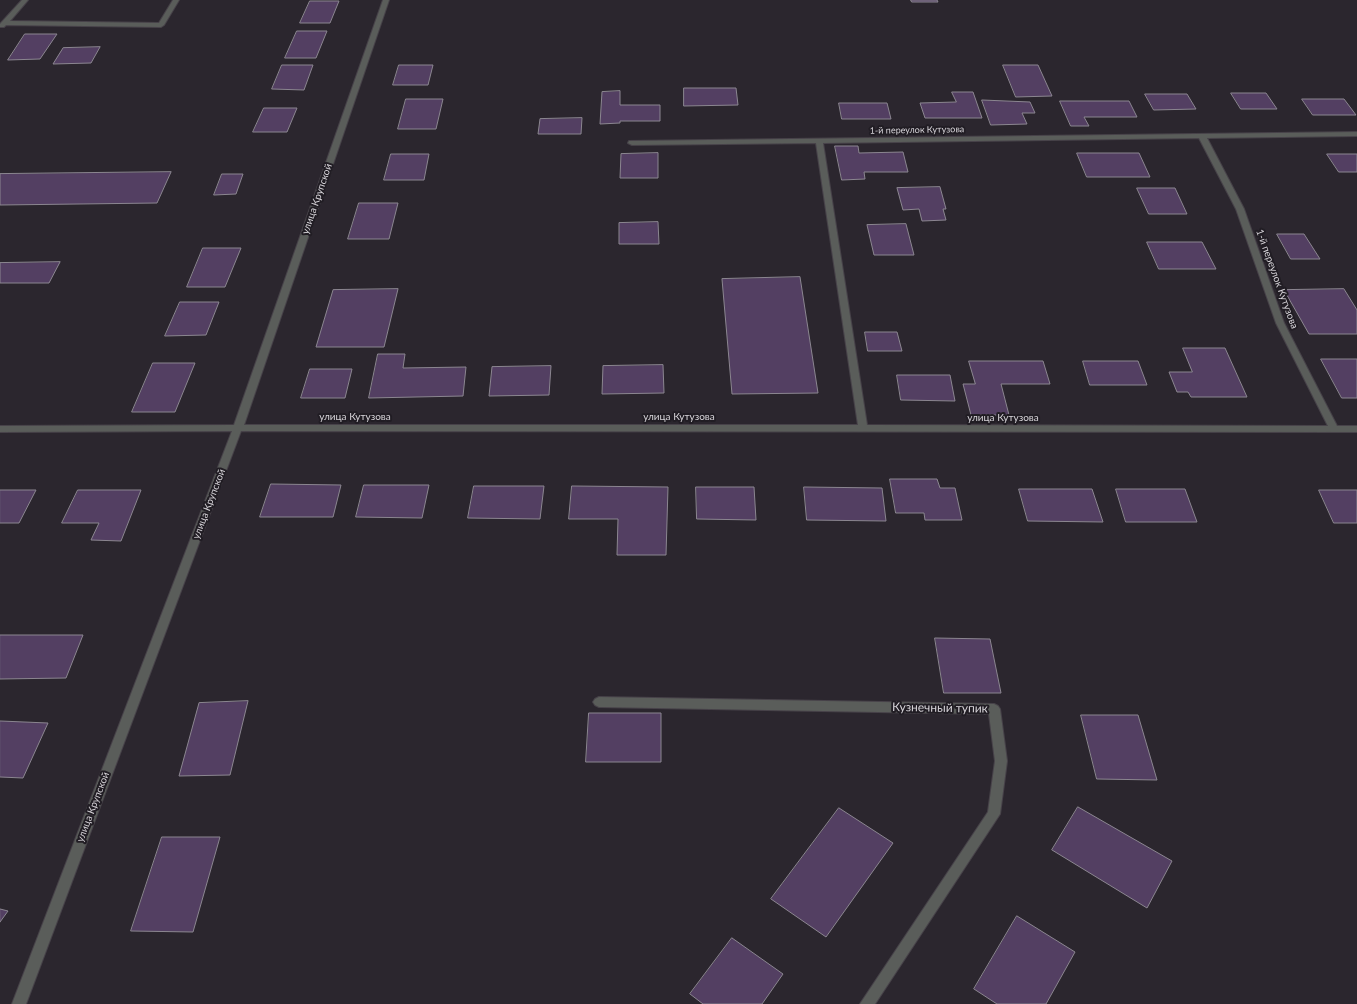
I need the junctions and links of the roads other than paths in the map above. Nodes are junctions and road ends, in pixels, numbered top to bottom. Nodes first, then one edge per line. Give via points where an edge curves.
1 (25, 0) edge
2 (176, 0) edge
3 (386, 0) edge
4 (3, 25) edge
5 (1357, 134) edge
6 (1202, 136) junction
7 (819, 141) junction
8 (632, 143) dead end
9 (238, 428) junction
10 (863, 428) junction
11 (0, 429) edge
12 (1334, 429) junction
13 (1357, 429) edge
14 (599, 702) dead end
15 (18, 1004) edge
16 (867, 1004) edge

1 - 4 street
2 - 4 street via 161,26
3 - 9 street, улица Крупской
5 - 6 street, 1-й переулок Кутузова
6 - 7 street, 1-й переулок Кутузова
6 - 12 street, 1-й переулок Кутузова via 1240,209 1280,323
7 - 8 street, 1-й переулок Кутузова
7 - 10 street
9 - 10 street, улица Кутузова
9 - 11 street, улица Кутузова
9 - 15 street, улица Крупской
10 - 12 street, улица Кутузова
12 - 13 street, улица Кутузова
14 - 16 street, Кузнечный тупик via 994,709 1001,761 994,814

